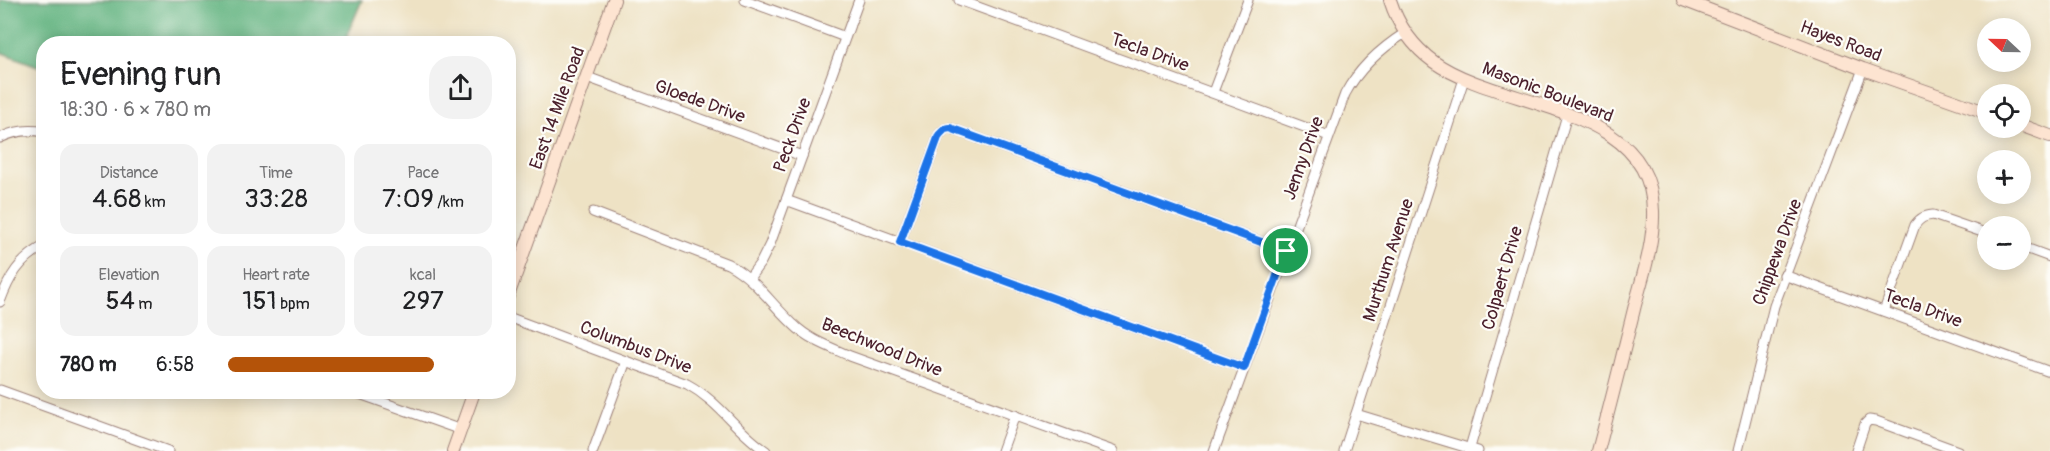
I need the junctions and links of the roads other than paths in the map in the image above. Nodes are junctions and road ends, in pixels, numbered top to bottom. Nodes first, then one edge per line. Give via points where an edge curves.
1 (614, 0) edge
2 (745, 0) edge
3 (859, 0) edge
4 (959, 0) edge
5 (1248, 0) edge
6 (1390, 0) edge
7 (1683, 0) edge
8 (1709, 4) edge
9 (1405, 33) junction
10 (845, 36) junction
11 (1863, 69) junction
12 (587, 77) junction
13 (1464, 79) junction
14 (1213, 92) junction
15 (1977, 109) edge
16 (1567, 115) junction
17 (2031, 129) edge
18 (36, 131) edge
19 (1329, 136) junction
20 (2050, 136) edge
21 (0, 138) edge
22 (802, 156) junction
23 (786, 200) junction
24 (593, 212) dead end
25 (1977, 230) edge
26 (900, 242) junction
27 (36, 250) edge
28 (2031, 250) edge
29 (1286, 251) junction
30 (2050, 257) edge
31 (516, 274) edge
32 (1784, 275) junction
33 (750, 277) junction
34 (0, 302) edge
35 (1884, 311) junction
36 (516, 320) edge
37 (626, 361) junction
38 (1244, 368) junction
39 (2050, 372) edge
40 (0, 390) edge
41 (374, 399) edge
42 (472, 399) edge
43 (1356, 414) junction
44 (1015, 415) junction
45 (461, 430) junction
46 (1473, 450) edge
47 (168, 451) edge
48 (453, 451) edge
49 (593, 451) edge
50 (766, 451) edge
51 (1002, 451) edge
52 (1113, 451) edge
53 (1214, 451) edge
54 (1344, 451) edge
55 (1598, 451) edge
56 (1738, 451) edge
57 (1856, 451) edge
58 (1958, 451) edge

1 - 12 street, East 14 Mile Road
2 - 10 street
3 - 10 street, Peck Drive
4 - 14 street, Tecla Drive
5 - 14 street
6 - 9 street, Masonic Boulevard
7 - 8 street, Hayes Road
8 - 11 street, Hayes Road
9 - 13 street, Masonic Boulevard via 1434,62
9 - 19 street, Jenny Drive via 1385,46 1359,73 1345,94
10 - 22 street, Peck Drive
11 - 15 street, Hayes Road
11 - 32 street, Chippewa Drive
12 - 22 street, Gloede Drive
12 - 31 street, East 14 Mile Road
13 - 16 street, Masonic Boulevard
13 - 43 street, Murthum Avenue
14 - 19 street, Tecla Drive
16 - 46 street, Colpaert Drive
16 - 55 street, Masonic Boulevard via 1607,132 1627,148 1645,175 1653,209 1650,243
17 - 20 street
18 - 21 street via 9,133
19 - 29 street, Jenny Drive
22 - 23 street, Peck Drive
23 - 26 street
23 - 33 street, Peck Drive via 770,244
24 - 33 street, Beechwood Drive via 728,264
25 - 35 street via 1937,216 1919,219
26 - 29 street via 939,135 945,129
26 - 38 street
27 - 34 street via 21,262
28 - 30 street
29 - 38 street, Jenny Drive
32 - 35 street, Tecla Drive
32 - 56 street, Chippewa Drive
33 - 44 street, Beechwood Drive via 794,325 821,344
35 - 39 street, Tecla Drive
36 - 37 street, Columbus Drive
37 - 49 street
37 - 50 street, Columbus Drive via 701,392
38 - 53 street, Jenny Drive
40 - 47 street
41 - 45 street
42 - 45 street
43 - 46 street
43 - 54 street, Murthum Avenue
44 - 51 street
44 - 52 street, Beechwood Drive
45 - 48 street
57 - 58 street via 1869,420

